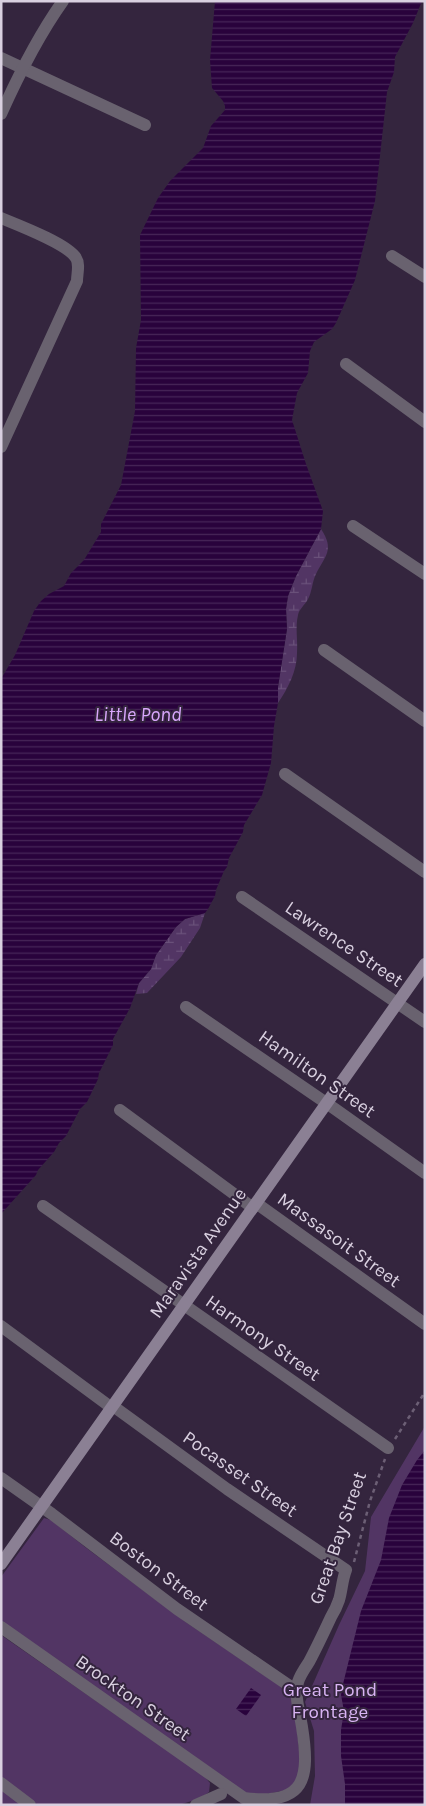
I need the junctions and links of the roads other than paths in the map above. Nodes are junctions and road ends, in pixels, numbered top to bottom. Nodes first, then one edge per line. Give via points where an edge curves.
1 (63, 1) edge
2 (1, 58) edge
3 (22, 68) junction
4 (1, 114) edge
5 (144, 125) dead end
6 (1, 218) edge
7 (392, 256) dead end
8 (425, 276) edge
9 (346, 364) dead end
10 (425, 422) edge
11 (1, 447) edge
12 (353, 526) dead end
13 (425, 574) edge
14 (324, 650) dead end
15 (425, 721) edge
16 (285, 774) dead end
17 (425, 872) edge
18 (242, 897) dead end
19 (425, 964) edge
20 (398, 1003) junction
21 (186, 1007) dead end
22 (425, 1022) edge
23 (326, 1104) junction
24 (120, 1110) dead end
25 (425, 1173) edge
26 (42, 1206) dead end
27 (255, 1206) junction
28 (184, 1306) junction
29 (425, 1324) edge
30 (1, 1326) edge
31 (113, 1407) junction
32 (388, 1448) road end
33 (1, 1478) edge
34 (42, 1507) junction
35 (1, 1564) edge
36 (346, 1570) joint
37 (1, 1627) edge
38 (296, 1691) junction
39 (1, 1783) edge
40 (221, 1794) dead end
41 (244, 1798) joint
42 (30, 1805) edge
43 (196, 1805) edge

1 - 3 street
2 - 3 street
3 - 4 street
3 - 5 street
6 - 11 street via 64,246 76,258 78,267 76,281
7 - 8 street
9 - 10 street
12 - 13 street
14 - 15 street
16 - 17 street
18 - 20 street, Lawrence Street
19 - 20 main road, Maravista Avenue
20 - 22 street, Lawrence Street
20 - 23 main road, Maravista Avenue
21 - 23 street, Hamilton Street
23 - 25 street, Hamilton Street
23 - 27 main road, Maravista Avenue
24 - 27 street, Massasoit Street
26 - 28 street, Harmony Street
27 - 28 main road, Maravista Avenue
27 - 29 street, Massasoit Street
28 - 31 main road, Maravista Avenue
28 - 32 street, Harmony Street
30 - 31 street, Pocasset Street
31 - 34 main road, Maravista Avenue
31 - 36 street, Pocasset Street
33 - 34 street, Boston Street
34 - 35 main road, Maravista Avenue
34 - 38 street, Boston Street via 177,1609
36 - 38 street, Great Bay Street via 339,1600
37 - 41 street, Brockton Street
38 - 41 street, Great Bay Street via 303,1733 303,1782 299,1790 284,1800 263,1802
39 - 42 street
40 - 43 street

